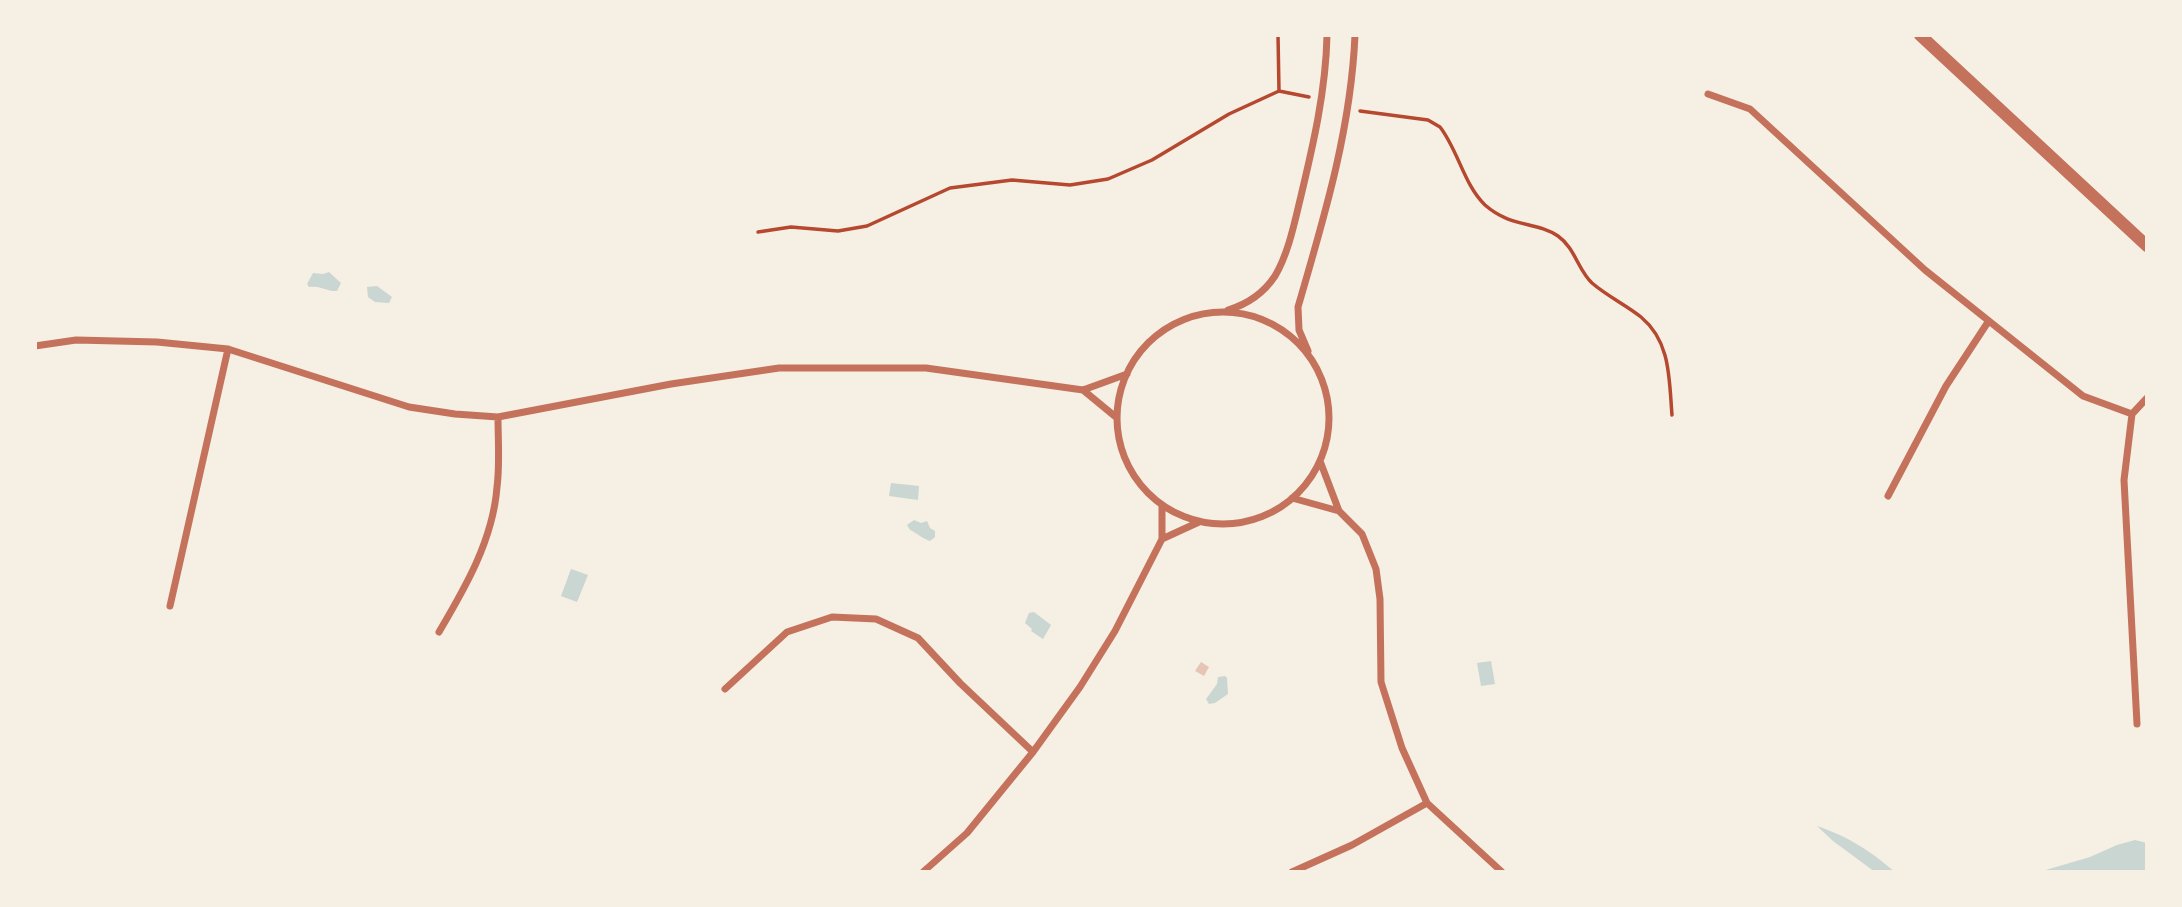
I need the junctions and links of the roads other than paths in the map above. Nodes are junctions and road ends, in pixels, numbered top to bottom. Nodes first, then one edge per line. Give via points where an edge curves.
1 (1327, 35) edge
2 (1355, 35) edge
3 (1920, 35) edge
4 (1708, 94) dead end
5 (2147, 246) edge
6 (1223, 312) junction
7 (1988, 322) junction
8 (35, 346) edge
9 (228, 349) junction
10 (1310, 358) junction
11 (1127, 374) junction
12 (1083, 390) junction
13 (2147, 398) edge
14 (2132, 414) junction
15 (498, 417) junction
16 (1117, 418) junction
17 (1320, 461) junction
18 (1888, 496) dead end
19 (1293, 498) junction
20 (1162, 505) junction
21 (1339, 511) junction
22 (1200, 521) junction
23 (1162, 539) junction
24 (170, 606) dead end
25 (439, 632) dead end
26 (725, 690) dead end
27 (2137, 724) dead end
28 (1033, 752) junction
29 (1427, 803) junction
30 (923, 872) edge
31 (1293, 872) edge
32 (1502, 872) edge

1 - 6 street via 1309,163 1292,234 1275,275 1262,292 1245,305
2 - 10 street via 1337,165 1298,307 1299,330
3 - 5 street
4 - 7 street via 1750,109
6 - 10 street via 1277,327
6 - 11 street via 1194,316 1160,333
7 - 14 street via 2083,396
7 - 18 street via 1946,386
8 - 9 street via 76,340
9 - 15 street via 409,407
9 - 24 street
10 - 17 street via 1329,414
11 - 12 street
11 - 16 street
12 - 15 street via 926,368 779,368
12 - 16 street
13 - 14 street
14 - 27 street via 2123,480
15 - 25 street via 498,489 489,528 468,584
16 - 20 street via 1129,467
17 - 19 street
17 - 21 street
19 - 21 street
19 - 22 street via 1247,521
20 - 22 street
20 - 23 street
21 - 29 street via 1362,534 1376,569 1381,682 1402,748
22 - 23 street
23 - 28 street via 1115,631
26 - 28 street via 787,632 832,617 876,619 918,638
28 - 30 street via 967,833
29 - 31 street
29 - 32 street

